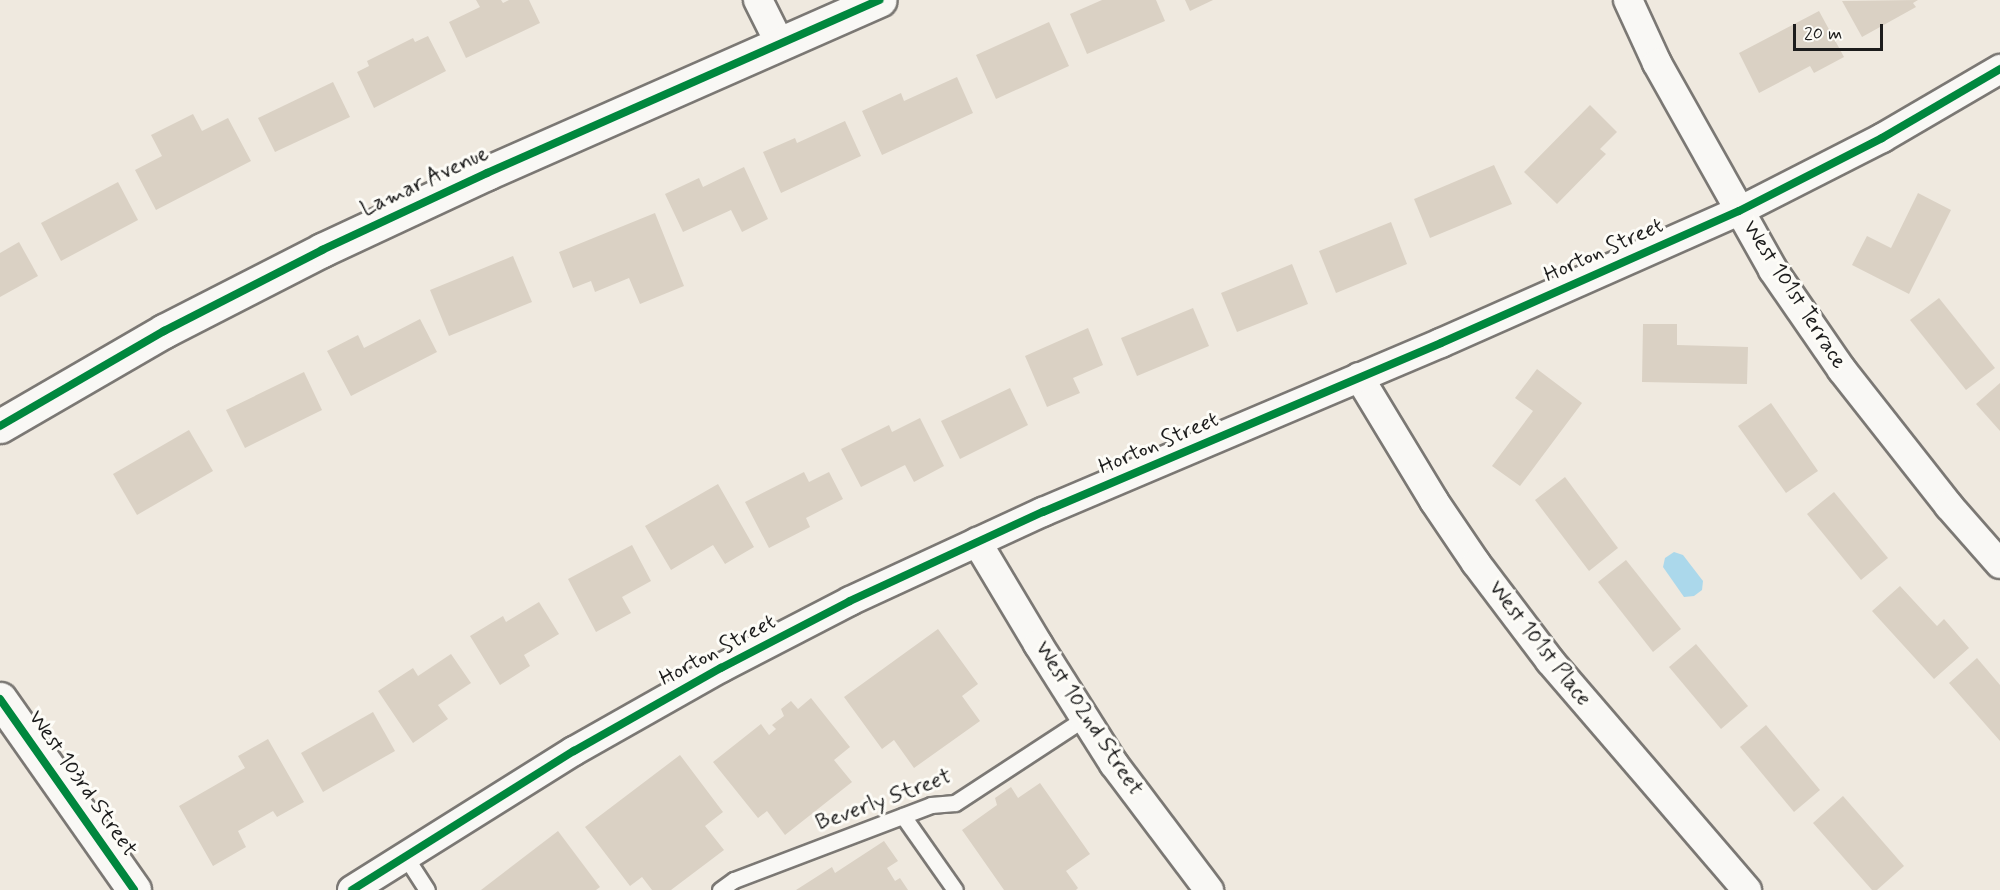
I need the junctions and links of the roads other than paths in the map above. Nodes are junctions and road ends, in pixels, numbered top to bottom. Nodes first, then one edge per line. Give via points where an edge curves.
1 (758, 0) edge
2 (880, 0) edge
3 (1628, 0) edge
4 (780, 44) junction
5 (2000, 69) edge
6 (1739, 211) junction
7 (1359, 377) junction
8 (0, 426) edge
9 (977, 542) junction
10 (2000, 564) edge
11 (0, 699) edge
12 (1085, 718) junction
13 (903, 816) junction
14 (405, 856) junction
15 (134, 890) edge
16 (352, 890) edge
17 (428, 890) edge
18 (720, 890) edge
19 (955, 890) edge
20 (1209, 890) edge
21 (1747, 890) edge

1 - 4 street
2 - 4 street, Lamar Avenue
3 - 6 street, West 101st Terrace via 1657,63
4 - 8 street, Lamar Avenue via 322,250 164,332
5 - 6 street, Horton Street via 1882,138
6 - 7 street, Horton Street
6 - 10 street, West 101st Terrace via 1773,270 1842,370
7 - 9 street, Horton Street
7 - 21 street, West 101st Place via 1464,545 1543,652
9 - 12 street, West 102nd Street
9 - 14 street, Horton Street via 850,601 721,668 574,751
11 - 15 street, West 103rd Street
12 - 13 lane, Beverly Street via 955,803 931,805
12 - 20 street, West 102nd Street via 1114,764
13 - 18 lane, Beverly Street via 734,880
13 - 19 lane
14 - 16 street, Horton Street
14 - 17 lane

